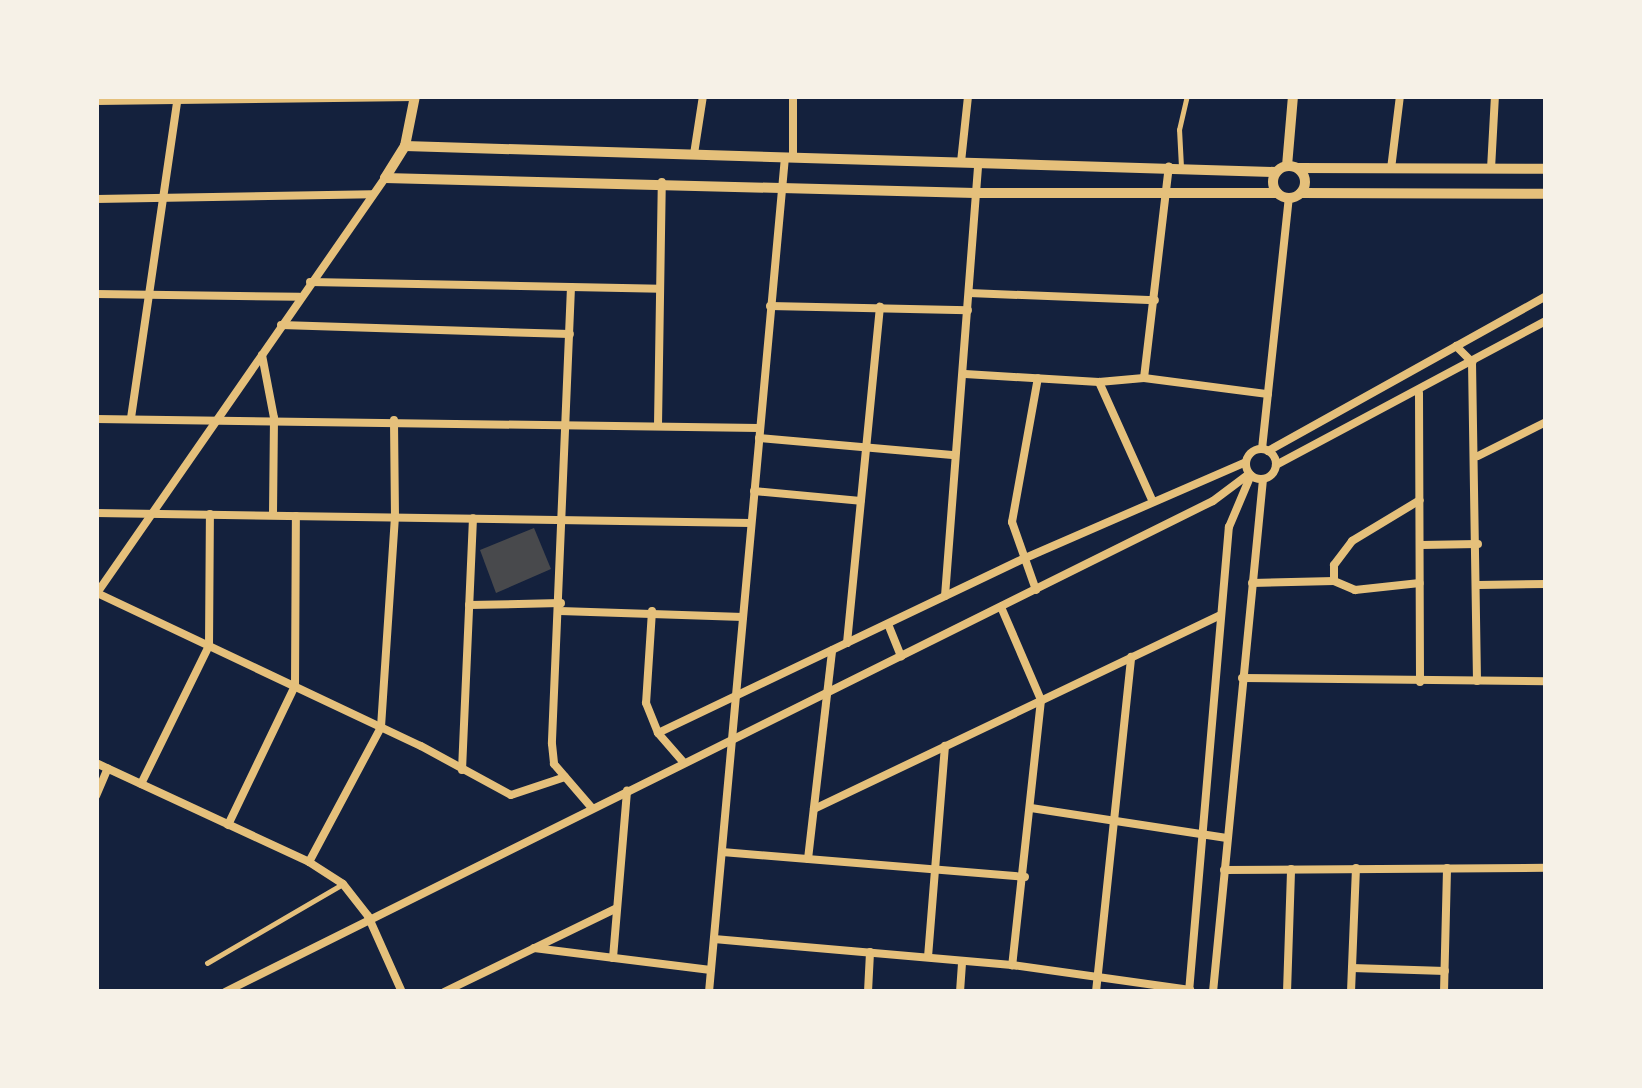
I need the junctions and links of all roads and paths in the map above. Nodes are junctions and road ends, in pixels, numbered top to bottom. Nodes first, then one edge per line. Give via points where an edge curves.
1 (703, 96) edge
2 (793, 96) edge
3 (968, 96) edge
4 (1187, 96) edge
5 (1293, 96) edge
6 (1400, 96) edge
7 (1495, 96) edge
8 (415, 97) edge
9 (178, 99) edge
10 (96, 101) edge
11 (405, 146) junction
12 (694, 154) junction
13 (789, 157) junction
14 (962, 162) junction
15 (978, 163) junction
16 (1175, 167) junction
17 (1287, 169) junction
18 (1391, 169) junction
19 (1491, 169) junction
20 (1546, 170) edge
21 (385, 178) junction
22 (662, 182) junction
23 (781, 186) junction
24 (1168, 193) junction
25 (374, 194) junction
26 (975, 194) junction
27 (1546, 194) edge
28 (1289, 195) junction
29 (96, 199) edge
30 (163, 199) junction
31 (310, 282) junction
32 (572, 287) junction
33 (660, 289) junction
34 (969, 293) junction
35 (96, 294) edge
36 (149, 294) junction
37 (1546, 296) edge
38 (301, 297) junction
39 (1155, 300) junction
40 (770, 307) junction
41 (880, 307) junction
42 (968, 310) junction
43 (1546, 321) edge
44 (281, 325) junction
45 (570, 334) junction
46 (1456, 346) junction
47 (262, 353) junction
48 (1472, 362) junction
49 (965, 374) junction
50 (1038, 378) junction
51 (1144, 378) junction
52 (1099, 382) junction
53 (1419, 393) junction
54 (1268, 394) junction
55 (218, 416) junction
56 (131, 418) junction
57 (274, 418) junction
58 (96, 419) edge
59 (394, 420) junction
60 (1546, 422) edge
61 (567, 424) junction
62 (658, 425) junction
63 (759, 433) junction
64 (866, 447) junction
65 (1265, 450) junction
66 (952, 455) junction
67 (1478, 456) junction
68 (1246, 462) junction
69 (1276, 464) junction
70 (1250, 475) junction
71 (1263, 479) junction
72 (754, 490) junction
73 (1152, 500) junction
74 (1420, 500) junction
75 (861, 501) junction
76 (96, 513) edge
77 (152, 513) junction
78 (210, 514) junction
79 (273, 515) junction
80 (296, 515) junction
81 (394, 517) junction
82 (473, 518) junction
83 (563, 520) junction
84 (751, 523) junction
85 (1478, 544) junction
86 (1421, 545) junction
87 (1023, 559) junction
88 (1334, 581) junction
89 (1252, 583) junction
90 (1420, 584) junction
91 (1546, 584) edge
92 (1478, 585) junction
93 (1036, 590) junction
94 (96, 593) edge
95 (945, 596) junction
96 (469, 605) junction
97 (560, 607) junction
98 (1001, 608) junction
99 (652, 611) junction
100 (1220, 616) junction
101 (742, 617) junction
102 (888, 624) junction
103 (848, 643) junction
104 (209, 646) junction
105 (832, 650) junction
106 (901, 656) junction
107 (1131, 657) junction
108 (1242, 679) junction
109 (1477, 681) junction
110 (1546, 681) edge
111 (1420, 682) junction
112 (295, 686) junction
113 (828, 692) junction
114 (736, 698) junction
115 (1041, 700) junction
116 (381, 727) junction
117 (658, 733) junction
118 (732, 741) junction
119 (945, 746) junction
120 (683, 762) junction
121 (96, 763) edge
122 (109, 768) junction
123 (462, 770) junction
124 (565, 777) junction
125 (141, 784) junction
126 (628, 790) junction
127 (96, 796) edge
128 (591, 807) junction
129 (814, 808) junction
130 (1031, 808) junction
131 (1114, 820) junction
132 (228, 825) junction
133 (1201, 832) junction
134 (1227, 838) junction
135 (722, 852) junction
136 (808, 859) junction
137 (309, 862) junction
138 (1447, 867) junction
139 (1356, 868) junction
140 (1546, 868) edge
141 (1224, 869) junction
142 (1291, 869) junction
143 (935, 870) junction
144 (1025, 877) junction
145 (343, 884) junction
146 (617, 908) junction
147 (368, 916) junction
148 (714, 939) junction
149 (534, 948) junction
150 (870, 952) junction
151 (928, 957) junction
152 (613, 958) junction
153 (962, 961) junction
154 (207, 963) dead end
155 (1012, 965) junction
156 (1352, 968) junction
157 (711, 970) junction
158 (1445, 971) junction
159 (1098, 977) junction
160 (1191, 978) junction
161 (1214, 980) junction
162 (1190, 991) edge
163 (225, 992) edge
164 (402, 992) edge
165 (444, 992) edge
166 (710, 992) edge
167 (868, 992) edge
168 (960, 992) edge
169 (1096, 992) edge
170 (1213, 992) edge
171 (1287, 992) edge
172 (1351, 992) edge
173 (1444, 992) edge

1 - 12 street
2 - 13 street
3 - 14 street
4 - 16 lane
5 - 17 street
6 - 18 street
7 - 19 street
8 - 9 street
8 - 11 street
9 - 10 street
9 - 30 street
11 - 12 street
11 - 21 street
12 - 13 street
13 - 14 street
13 - 23 street
14 - 15 street
15 - 16 street
15 - 26 street
16 - 17 street
16 - 24 street
17 - 18 street
17 - 28 street
17 - 28 street via 1304,175
18 - 19 street
19 - 20 street
21 - 22 street
21 - 25 street
22 - 23 street
22 - 33 street
23 - 26 street
23 - 40 street
24 - 26 street
24 - 28 street
24 - 39 street
25 - 30 street
25 - 31 street
26 - 34 street
27 - 28 street
28 - 54 street
29 - 30 street
30 - 36 street
31 - 32 street
31 - 38 street
32 - 33 street
32 - 45 street
33 - 62 street
34 - 39 street
34 - 42 street
35 - 36 street
36 - 38 street
36 - 56 street
37 - 46 street
38 - 44 street
39 - 51 street
40 - 41 street
40 - 63 street
41 - 42 street
41 - 64 street
42 - 49 street
43 - 48 street
44 - 45 street
44 - 47 street
45 - 61 street
46 - 48 street
46 - 65 street
47 - 55 street
47 - 57 street
48 - 53 street
48 - 67 street
49 - 50 street
49 - 66 street
50 - 52 street
50 - 87 street via 1012,522
51 - 52 street
51 - 54 street
52 - 73 street
53 - 69 street
53 - 74 street
54 - 65 street
55 - 56 street
55 - 57 street
55 - 77 street
56 - 58 street
57 - 59 street
57 - 79 street
59 - 61 street
59 - 81 street
60 - 67 street
61 - 62 street
61 - 83 street
62 - 63 street
63 - 64 street
63 - 72 street
64 - 66 street
64 - 75 street
65 - 68 street
65 - 69 street
66 - 95 street
67 - 85 street
68 - 70 street
68 - 73 street
69 - 71 street
70 - 71 street
70 - 93 street
70 - 100 street via 1228,527
71 - 89 street
72 - 75 street
72 - 84 street
73 - 87 street
74 - 86 street
74 - 88 street via 1352,541 1334,565
75 - 103 street
76 - 77 street
77 - 78 street
77 - 94 street
78 - 79 street
78 - 104 street
79 - 80 street
80 - 81 street
80 - 112 street
81 - 82 street
81 - 116 street
82 - 83 street
82 - 96 street
83 - 84 street
83 - 97 street
84 - 101 street
85 - 86 street
85 - 92 street
86 - 90 street
87 - 93 street
87 - 95 street
88 - 89 street
88 - 90 street via 1355,590
89 - 108 street
90 - 111 street
91 - 92 street
92 - 109 street
93 - 98 street
94 - 104 street
95 - 102 street
96 - 97 street
96 - 123 street
97 - 99 street
97 - 124 street via 552,745
98 - 106 street
98 - 115 street
99 - 101 street
99 - 117 street via 646,703
100 - 107 street
100 - 133 street
101 - 114 street
102 - 103 street
102 - 106 street
103 - 105 street
104 - 112 street
104 - 125 street
105 - 113 street
105 - 114 street
106 - 113 street
107 - 115 street
107 - 131 street
108 - 111 street
108 - 134 street
109 - 110 street
109 - 111 street
112 - 116 street
112 - 132 street
113 - 118 street
113 - 129 street
114 - 117 street
114 - 118 street
115 - 119 street
115 - 130 street
116 - 123 street
116 - 137 street
117 - 120 street
118 - 120 street
118 - 135 street
119 - 129 street
119 - 143 street
120 - 126 street
121 - 122 street
122 - 125 street
122 - 127 street
123 - 124 street via 511,795
124 - 128 street
125 - 132 street
126 - 128 street
126 - 146 street
128 - 147 street
129 - 136 street
130 - 131 street
130 - 144 street
131 - 133 street
131 - 159 street
132 - 137 street
133 - 134 street
133 - 160 street
134 - 141 street
135 - 136 street
135 - 148 street
136 - 143 street
137 - 145 street
138 - 139 street
138 - 140 street
138 - 158 street
139 - 142 street
139 - 156 street
141 - 142 street
141 - 161 street
142 - 171 street
143 - 144 street
143 - 151 street
144 - 155 street
145 - 147 street
145 - 154 lane
146 - 149 street
146 - 152 street
147 - 163 street
147 - 164 street
148 - 150 street
148 - 157 street
149 - 152 street
149 - 165 street
150 - 151 street
150 - 167 street
151 - 153 street
152 - 157 street
153 - 155 street
153 - 168 street
155 - 159 street
156 - 158 street
156 - 172 street
157 - 166 street
158 - 173 street
159 - 162 street
159 - 169 street
160 - 161 street
160 - 162 street
161 - 170 street

